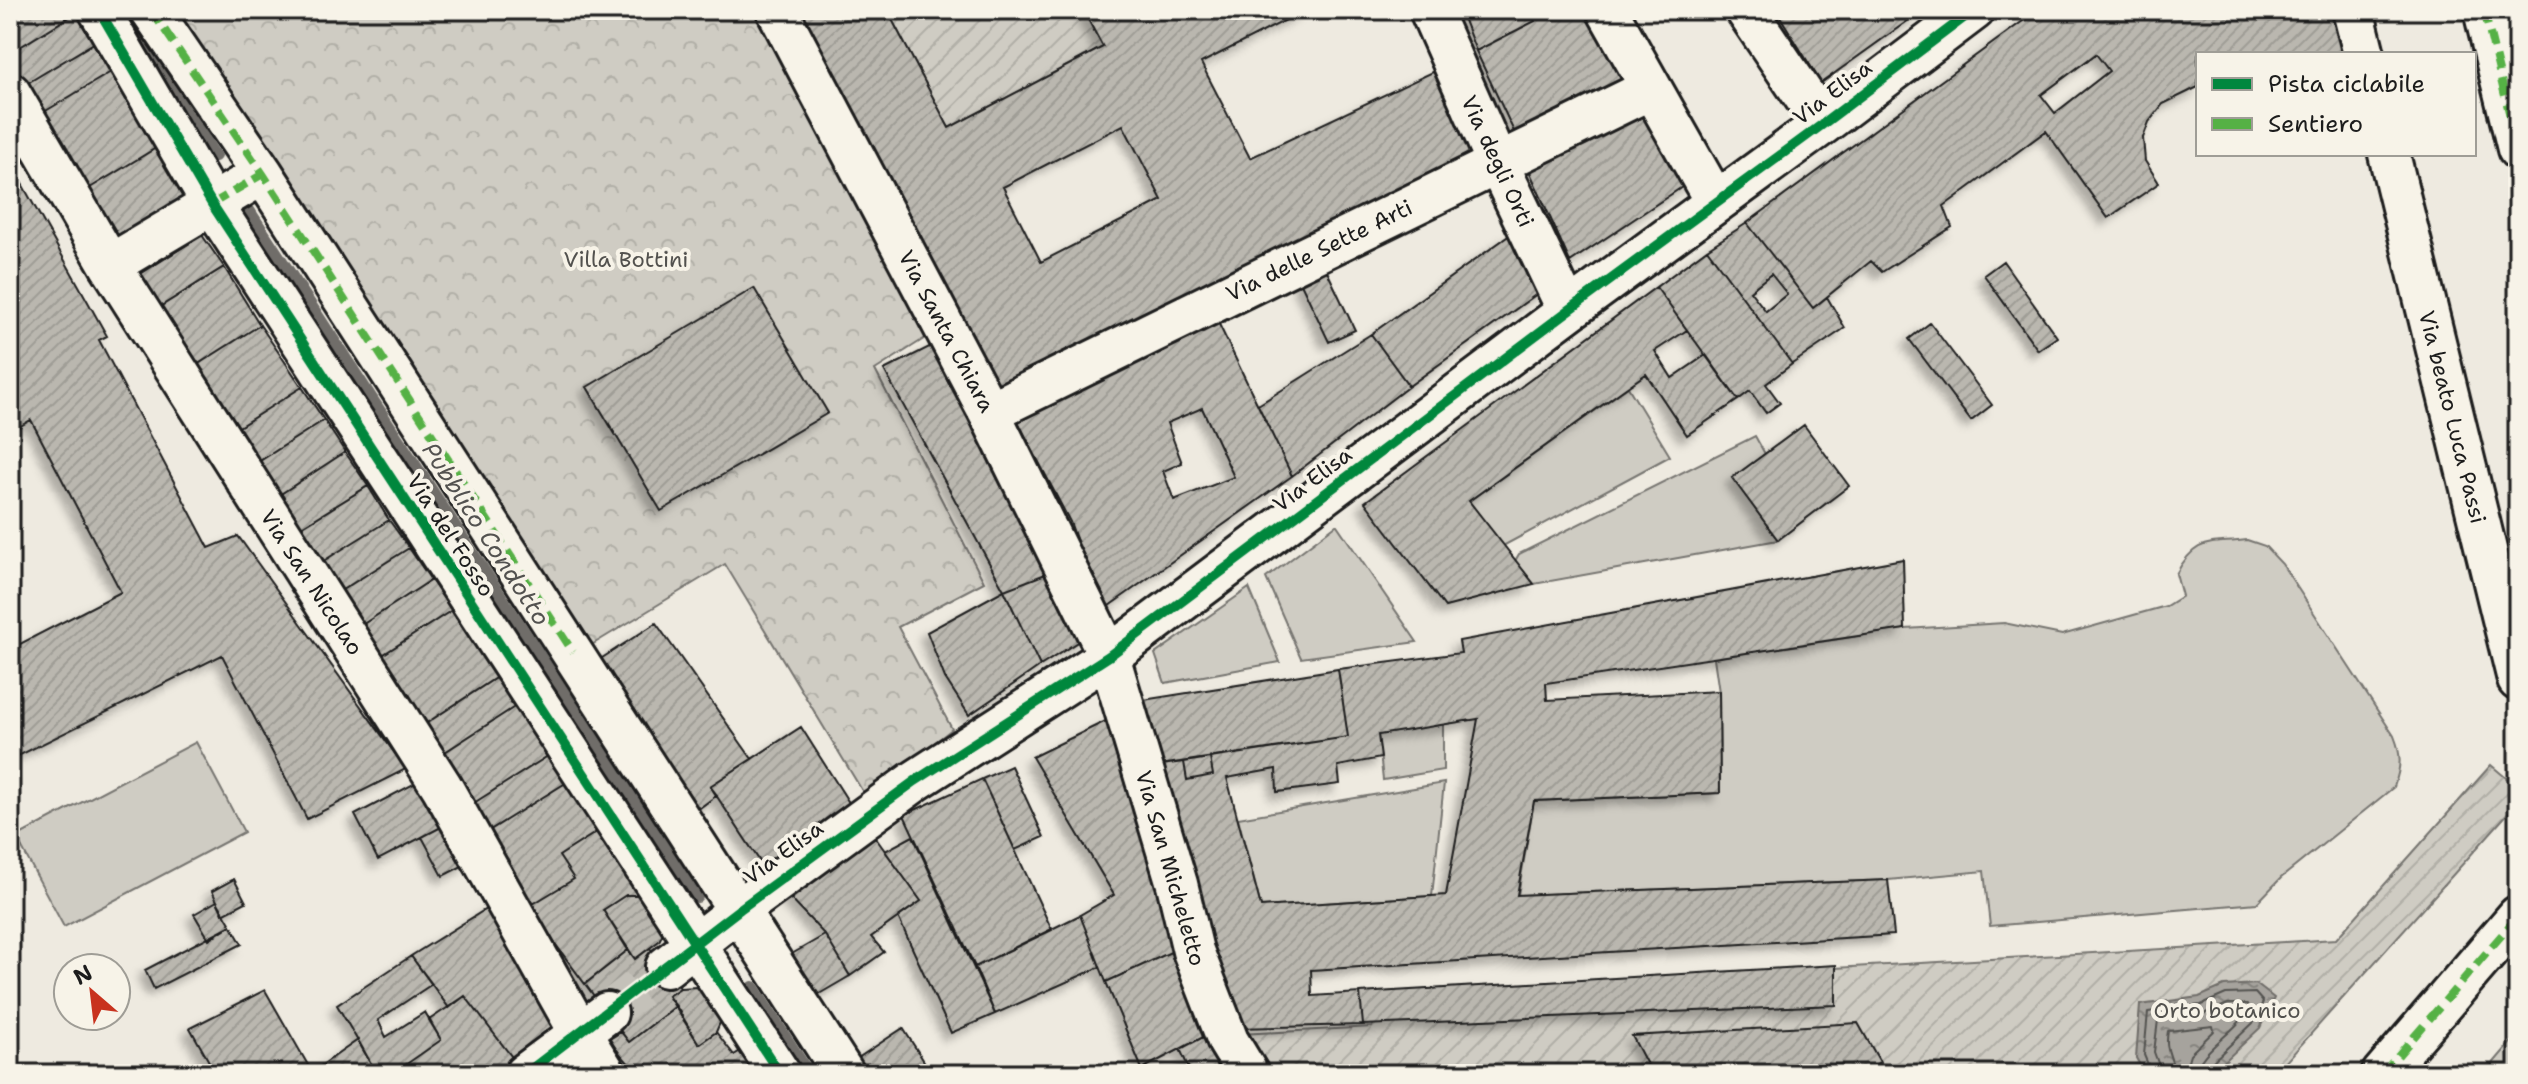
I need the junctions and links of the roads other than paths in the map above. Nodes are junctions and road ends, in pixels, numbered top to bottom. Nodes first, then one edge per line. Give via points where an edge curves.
1 (99, 10) edge
2 (151, 10) edge
3 (777, 10) edge
4 (1430, 10) edge
5 (1607, 10) edge
6 (1746, 10) edge
7 (1974, 10) edge
8 (2353, 10) edge
9 (2484, 10) edge
10 (2364, 52) edge
11 (1650, 89) junction
12 (10, 93) edge
13 (1823, 124) junction
14 (2518, 149) edge
15 (2389, 156) edge
16 (1497, 162) junction
17 (263, 174) junction
18 (1715, 201) junction
19 (212, 204) junction
20 (110, 265) junction
21 (1568, 311) junction
22 (989, 412) junction
23 (1109, 656) junction
24 (2518, 680) edge
25 (740, 909) junction
26 (2518, 916) edge
27 (680, 956) junction
28 (594, 1023) junction
29 (525, 1074) edge
30 (606, 1074) edge
31 (780, 1074) edge
32 (844, 1074) edge
33 (1248, 1074) edge
34 (2382, 1074) edge

1 - 19 street, Via del Fosso
2 - 17 street, Via del Fosso
3 - 22 street, Via Santa Chiara
4 - 16 street, Via degli Orti
5 - 11 street
6 - 13 street
7 - 13 street, Via Elisa
8 - 10 street
9 - 14 street
11 - 16 street, Via delle Sette Arti
11 - 18 street
12 - 20 street, Via San Nicolao
13 - 18 street, Via Elisa
15 - 24 street, Via beato Luca Passi
16 - 21 street, Via degli Orti
16 - 22 street, Via delle Sette Arti
17 - 19 street
17 - 25 street, Via del Fosso
18 - 21 street, Via Elisa
19 - 20 street
19 - 27 street, Via del Fosso
20 - 28 street, Via San Nicolao
21 - 23 street, Via Elisa
22 - 23 street, Via Santa Chiara
23 - 25 street, Via Elisa via 915,781
23 - 33 street, Via San Micheletto via 1193,951 1228,1041
25 - 27 street, Via Elisa
25 - 32 street, Via del Fosso
26 - 34 street
27 - 31 street, Via del Fosso
28 - 29 street
28 - 30 street, Via San Nicolao

